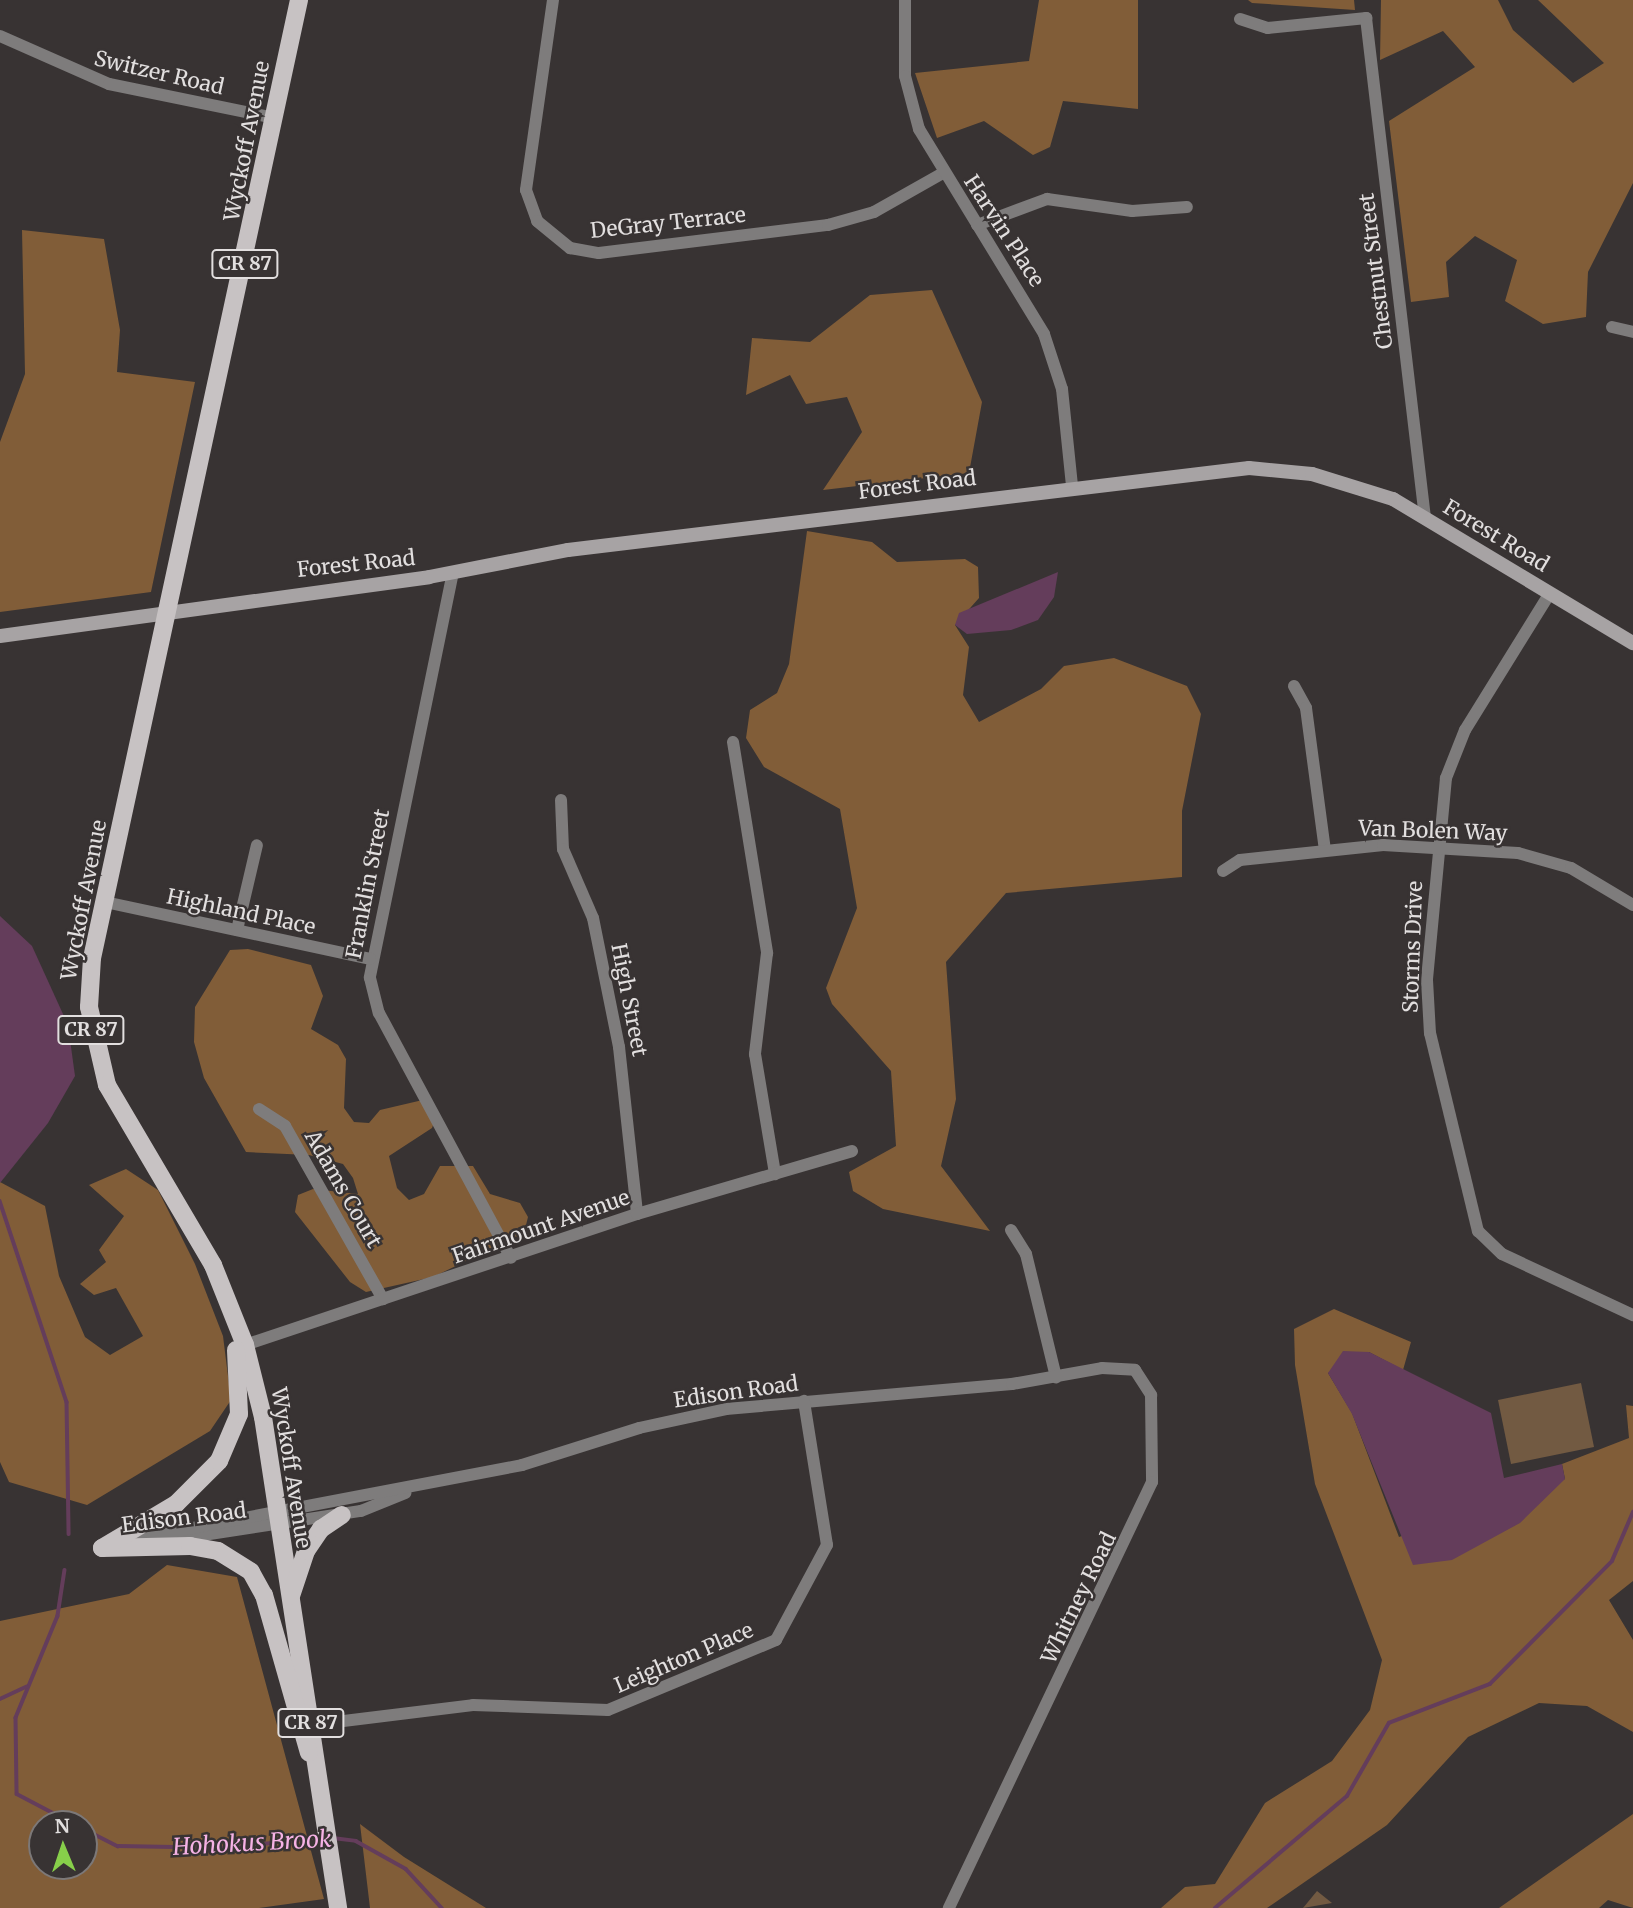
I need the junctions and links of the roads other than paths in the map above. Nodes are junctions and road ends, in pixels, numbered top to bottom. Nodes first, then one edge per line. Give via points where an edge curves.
1 (299, 0) edge
2 (553, 0) edge
3 (905, 0) edge
4 (1240, 19) dead end
5 (0, 36) edge
6 (275, 118) junction
7 (943, 173) junction
8 (1187, 207) dead end
9 (977, 225) junction
10 (1612, 327) dead end
11 (1633, 332) edge
12 (1072, 486) junction
13 (1425, 518) junction
14 (453, 572) junction
15 (1550, 593) junction
16 (167, 610) junction
17 (0, 636) edge
18 (1633, 643) edge
19 (1294, 685) dead end
20 (733, 741) dead end
21 (561, 800) dead end
22 (257, 845) dead end
23 (1437, 848) junction
24 (1325, 850) junction
25 (1223, 871) dead end
26 (105, 902) junction
27 (1633, 905) edge
28 (237, 930) junction
29 (370, 959) junction
30 (259, 1109) dead end
31 (852, 1151) dead end
32 (775, 1174) junction
33 (637, 1214) junction
34 (1011, 1230) dead end
35 (511, 1258) junction
36 (383, 1299) junction
37 (231, 1308) junction
38 (1633, 1315) edge
39 (245, 1345) junction
40 (1056, 1377) junction
41 (804, 1401) junction
42 (428, 1484) junction
43 (342, 1515) junction
44 (276, 1517) junction
45 (102, 1548) junction
46 (290, 1600) junction
47 (312, 1725) junction
48 (320, 1778) junction
49 (338, 1908) edge
50 (949, 1908) edge

1 - 6 main road, Wyckoff Avenue / CR 87
2 - 7 street, DeGray Terrace via 526,190 537,221 570,248 599,253 840,222 887,206
3 - 7 street, Harvin Place via 903,48 911,103
4 - 13 street, Chestnut Street via 1268,28 1366,18
5 - 6 street, Switzer Road via 109,84
6 - 16 main road, Wyckoff Avenue / CR 87
7 - 9 street, Harvin Place
8 - 9 street via 1132,211 1047,200
9 - 12 street, Harvin Place via 1031,308 1055,361
10 - 11 street
12 - 13 main road, Forest Road via 1217,470 1281,470 1373,491
12 - 14 main road, Forest Road via 568,550
13 - 15 main road, Forest Road
14 - 16 main road, Forest Road
14 - 29 street, Franklin Street
15 - 18 main road, Forest Road
15 - 23 street, Storms Drive via 1454,755
16 - 17 main road, Forest Road
16 - 26 main road, Wyckoff Avenue / CR 87
19 - 24 street via 1306,708
20 - 32 street via 768,962 755,1054
21 - 33 street, High Street via 563,849 593,918 619,1047
22 - 28 street
23 - 24 street, Van Bolen Way
23 - 27 street, Van Bolen Way via 1556,861
23 - 38 street, Storms Drive via 1427,1006 1471,1219 1502,1254
24 - 25 street, Van Bolen Way via 1240,860
26 - 28 street, Highland Place
26 - 37 main road, Wyckoff Avenue / CR 87 via 89,980 98,1059 131,1131 195,1232
28 - 29 street, Highland Place
29 - 35 street, Franklin Street via 379,1013
30 - 36 street, Adams Court via 285,1126
31 - 32 street, Fairmount Avenue
32 - 33 street, Fairmount Avenue
33 - 35 street, Fairmount Avenue
34 - 40 street via 1026,1254
35 - 36 street, Fairmount Avenue
36 - 39 street, Fairmount Avenue
37 - 39 main road, Wyckoff Avenue / CR 87
37 - 45 main road via 240,1391 229,1444 184,1498
39 - 44 main road, Wyckoff Avenue / CR 87
40 - 41 street, Edison Road
40 - 50 street, Whitney Road via 1123,1367 1145,1377 1155,1434 1152,1482
41 - 42 street, Edison Road via 670,1420 522,1465
41 - 47 street, Leighton Place via 827,1545 776,1640 608,1710 473,1705
42 - 43 street, Edison Road
42 - 44 street, Edison Road
43 - 44 street, Edison Road
43 - 46 main road via 321,1529 306,1551
44 - 45 street, Edison Road
44 - 46 main road, Wyckoff Avenue / CR 87
45 - 48 main road via 190,1546 218,1551 251,1572 264,1595 297,1725
46 - 47 main road, Wyckoff Avenue / CR 87
47 - 48 main road, Wyckoff Avenue / CR 87
48 - 49 main road, Wyckoff Avenue / CR 87

